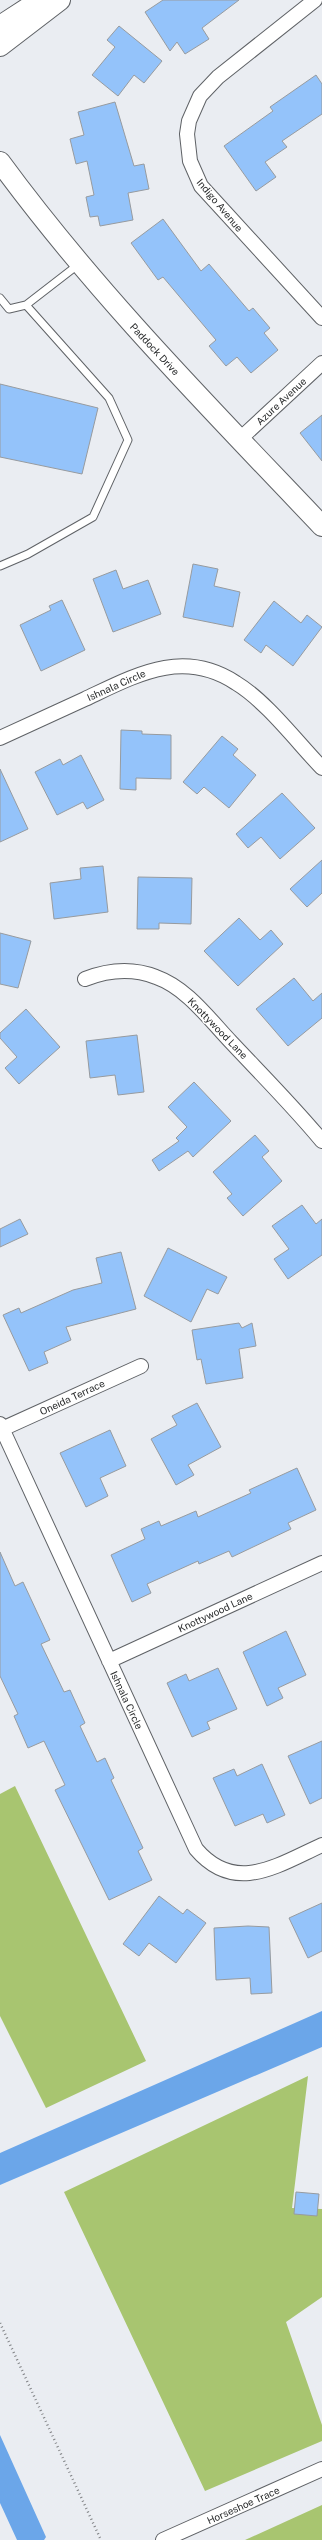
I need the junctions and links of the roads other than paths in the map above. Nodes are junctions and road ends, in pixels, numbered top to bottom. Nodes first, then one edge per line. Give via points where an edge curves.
1 (60, 0) edge
2 (315, 0) edge
3 (0, 26) edge
4 (0, 46) edge
5 (0, 162) edge
6 (80, 264) junction
7 (0, 298) edge
8 (26, 305) junction
9 (322, 318) edge
10 (322, 363) edge
11 (240, 439) junction
12 (322, 526) edge
13 (0, 566) edge
14 (0, 738) edge
15 (322, 768) edge
16 (85, 979) dead end
17 (322, 1142) edge
18 (141, 1366) dead end
19 (1, 1427) edge
20 (322, 1562) edge
21 (109, 1661) junction
22 (322, 1845) edge
23 (322, 2470) edge
24 (163, 2540) edge

1 - 3 street via 37,2
1 - 4 street
2 - 9 street, Indigo Avenue via 208,86 194,108 187,134 190,161 201,186
5 - 6 street, Paddock Drive
6 - 8 lane
6 - 11 street, Paddock Drive via 124,316
7 - 8 lane via 9,309
8 - 13 lane via 109,398 128,440 93,517 28,554
10 - 11 street, Azure Avenue
11 - 12 street, Paddock Drive
14 - 15 street, Ishnala Circle via 137,675 162,668 187,666 225,676 247,690
16 - 17 street, Knottywood Lane via 109,972 133,971 156,977 178,988 256,1068
18 - 19 street, Oneida Terrace
19 - 21 street, Ishnala Circle
20 - 21 street, Knottywood Lane
21 - 22 street, Ishnala Circle via 196,1849 205,1859 228,1872 255,1873
23 - 24 street, Horseshoe Trace

